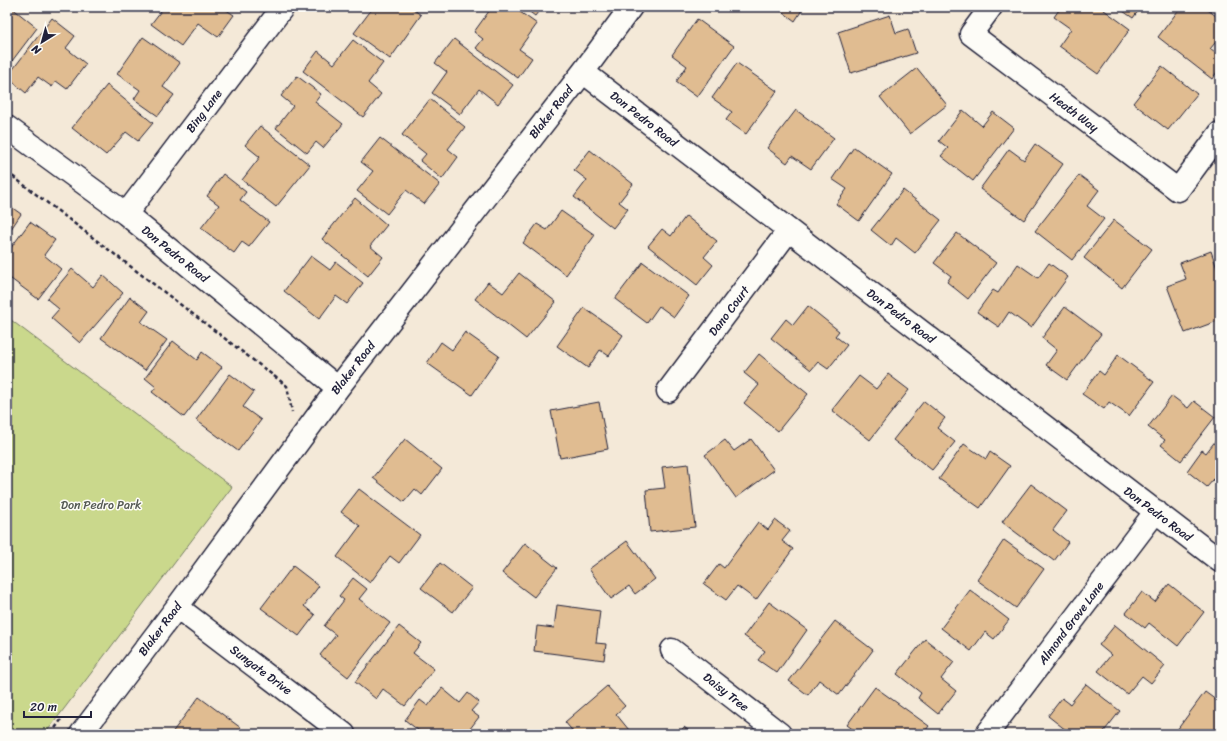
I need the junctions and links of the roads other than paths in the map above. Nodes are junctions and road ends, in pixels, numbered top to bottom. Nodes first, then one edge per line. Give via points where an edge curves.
1 (282, 7) edge
2 (631, 7) edge
3 (991, 7) edge
4 (583, 72) junction
5 (7, 127) edge
6 (1220, 133) edge
7 (126, 214) junction
8 (789, 230) junction
9 (338, 388) junction
10 (668, 391) dead end
11 (1156, 511) junction
12 (1220, 561) edge
13 (177, 607) junction
14 (672, 650) dead end
15 (81, 734) edge
16 (344, 734) edge
17 (780, 734) edge
18 (987, 734) edge

1 - 7 street, Bing Lane
2 - 4 street, Blaker Road
3 - 6 street, Heath Way via 971,34 1178,190
4 - 8 street, Don Pedro Road
4 - 9 street, Blaker Road
5 - 7 street, Don Pedro Road
7 - 9 street, Don Pedro Road
8 - 10 street, Dano Court
8 - 11 street, Don Pedro Road
9 - 13 street, Blaker Road
11 - 12 street, Don Pedro Road
11 - 18 street, Almond Grove Lane
13 - 15 street, Blaker Road
13 - 16 street, Sungate Drive
14 - 17 street, Daisy Tree

